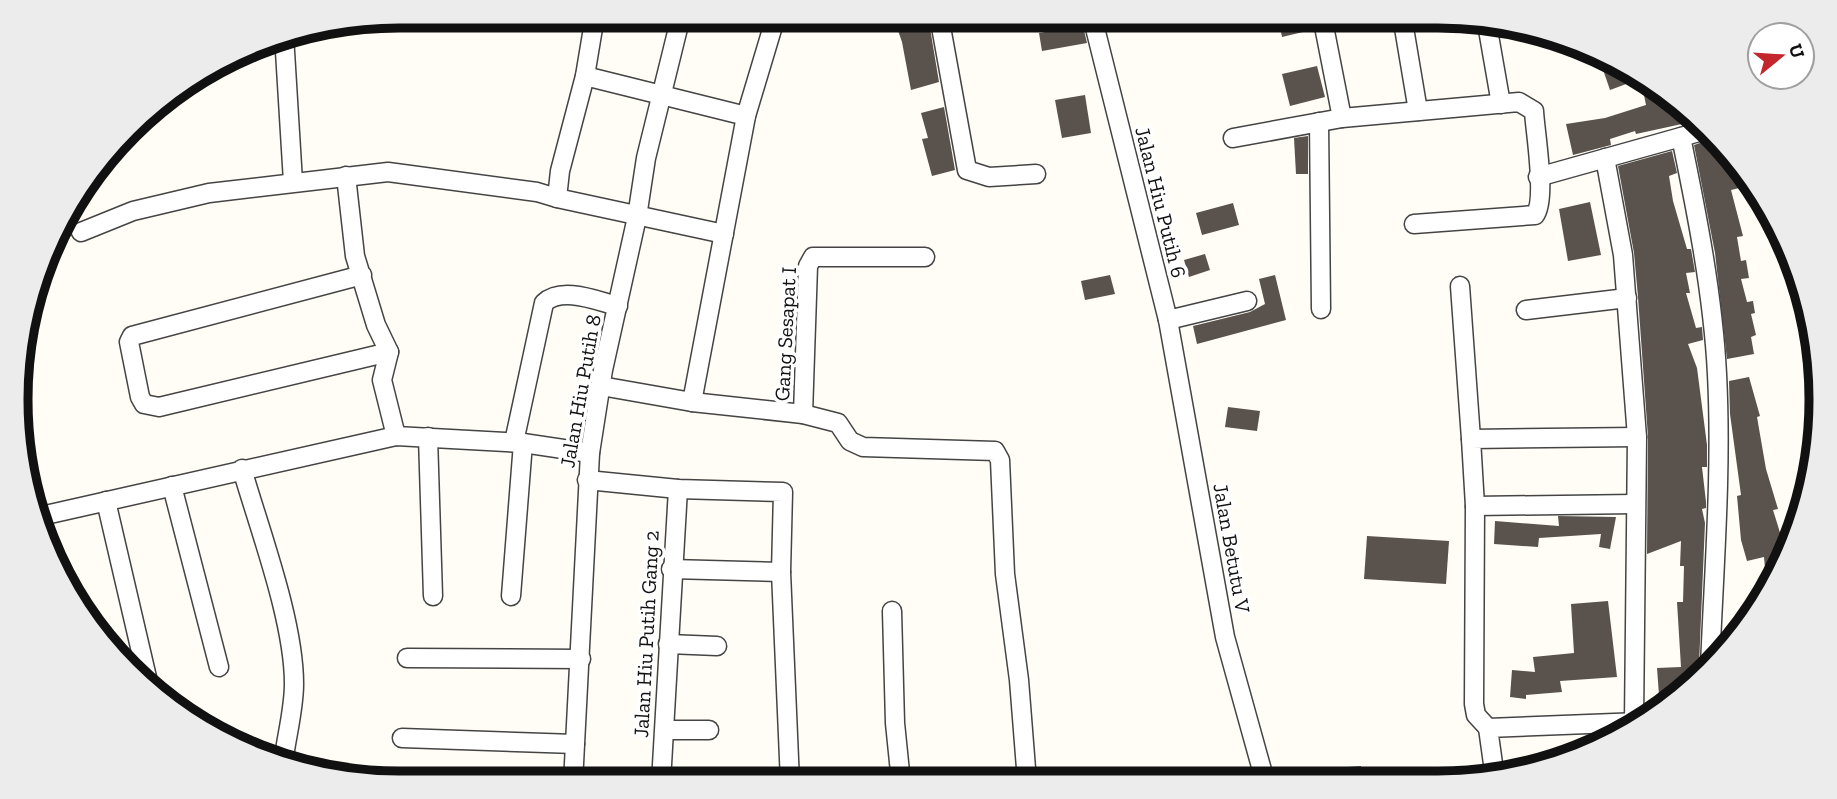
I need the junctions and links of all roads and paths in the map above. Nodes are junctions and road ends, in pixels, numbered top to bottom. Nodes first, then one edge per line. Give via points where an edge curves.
1 (593, 28) edge
2 (678, 28) edge
3 (772, 28) edge
4 (941, 28) edge
5 (1095, 28) edge
6 (1324, 28) edge
7 (1404, 28) edge
8 (1488, 31) edge
9 (284, 47) edge
10 (585, 76) junction
11 (661, 95) junction
12 (1501, 104) junction
13 (1418, 111) junction
14 (746, 116) junction
15 (1342, 118) junction
16 (1319, 122) junction
17 (1696, 133) edge
18 (1681, 137) junction
19 (1233, 138) dead end
20 (1605, 158) junction
21 (1036, 174) dead end
22 (346, 176) junction
23 (1538, 177) junction
24 (293, 182) junction
25 (557, 198) junction
26 (637, 217) junction
27 (1414, 224) dead end
28 (81, 232) dead end
29 (724, 234) junction
30 (925, 257) dead end
31 (362, 275) junction
32 (1460, 286) dead end
33 (1627, 298) junction
34 (1247, 301) dead end
35 (618, 306) junction
36 (1321, 309) dead end
37 (1526, 310) dead end
38 (1167, 320) junction
39 (389, 352) junction
40 (601, 386) junction
41 (692, 402) junction
42 (803, 414) junction
43 (396, 436) junction
44 (428, 437) junction
45 (1637, 437) junction
46 (1471, 439) junction
47 (519, 443) junction
48 (590, 453) junction
49 (242, 469) junction
50 (587, 480) junction
51 (172, 486) junction
52 (678, 489) junction
53 (106, 501) junction
54 (1635, 504) junction
55 (1475, 506) junction
56 (47, 515) edge
57 (671, 569) junction
58 (781, 572) junction
59 (433, 596) dead end
60 (511, 596) dead end
61 (892, 611) dead end
62 (668, 644) junction
63 (717, 646) dead end
64 (1711, 651) edge
65 (407, 657) dead end
66 (582, 659) junction
67 (219, 667) dead end
68 (145, 670) edge
69 (1637, 712) edge
70 (1620, 723) edge
71 (1488, 728) junction
72 (665, 730) junction
73 (709, 730) dead end
74 (402, 738) dead end
75 (575, 744) junction
76 (285, 752) edge
77 (1494, 767) edge
78 (574, 771) edge
79 (662, 771) edge
80 (790, 771) edge
81 (900, 771) edge
82 (1026, 771) edge
83 (1262, 771) edge

1 - 10 street
2 - 11 street, Jalan Hiu Putih 8
3 - 14 street
4 - 21 street via 967,170 989,177
5 - 38 street, Jalan Hiu Putih 6
6 - 15 street
7 - 13 street
8 - 12 street
9 - 24 street
10 - 11 street
10 - 25 street
11 - 14 street
11 - 26 street, Jalan Hiu Putih 8
12 - 13 street
12 - 23 street via 1519,102 1534,111
13 - 15 street
14 - 29 street
15 - 16 street
16 - 19 street
16 - 36 street
17 - 18 street
18 - 20 street
18 - 64 street via 1717,371 1719,473
20 - 23 street
20 - 33 street
22 - 24 street
22 - 25 street via 388,172 537,191
22 - 31 street via 355,256
23 - 27 street via 1535,215
24 - 28 street via 209,193 133,211
25 - 26 street
26 - 29 street
26 - 35 street, Jalan Hiu Putih 8
29 - 41 street
30 - 42 street, Gang Sesapat I via 813,257 808,266
31 - 39 street
31 - 39 street via 132,336 129,342 141,397 144,404 159,407
32 - 46 street
33 - 37 street
33 - 45 street
34 - 38 street
35 - 40 street, Jalan Hiu Putih 8
35 - 47 street via 573,295 550,297 544,303
38 - 83 street, Jalan Betutu V via 1225,637
39 - 43 street via 382,380
40 - 41 street
40 - 48 street, Jalan Hiu Putih 8
41 - 42 street
42 - 82 street via 838,423 850,441 863,447 990,450 998,454 1004,574
43 - 44 street
43 - 49 street
44 - 47 street
44 - 59 street
45 - 46 street
45 - 54 street
46 - 55 street
47 - 48 street
47 - 60 street
48 - 50 street, Jalan Hiu Putih 8
49 - 51 street
49 - 76 street via 292,660 295,686
50 - 52 street
50 - 66 street, Jalan Hiu Putih 8
51 - 53 street
51 - 67 street
52 - 57 street, Jalan Hiu Putih Gang 2
52 - 58 street via 783,492
53 - 56 street
53 - 68 street
54 - 55 street
54 - 69 street
55 - 71 street via 1474,704 1476,715
57 - 58 street
57 - 62 street, Jalan Hiu Putih Gang 2
58 - 80 street
61 - 81 street
62 - 63 street
62 - 72 street, Jalan Hiu Putih Gang 2
65 - 66 street
66 - 75 street, Jalan Hiu Putih 8
70 - 71 street
71 - 77 street
72 - 73 street
72 - 79 street, Jalan Hiu Putih Gang 2
74 - 75 street
75 - 78 street, Jalan Hiu Putih 8

